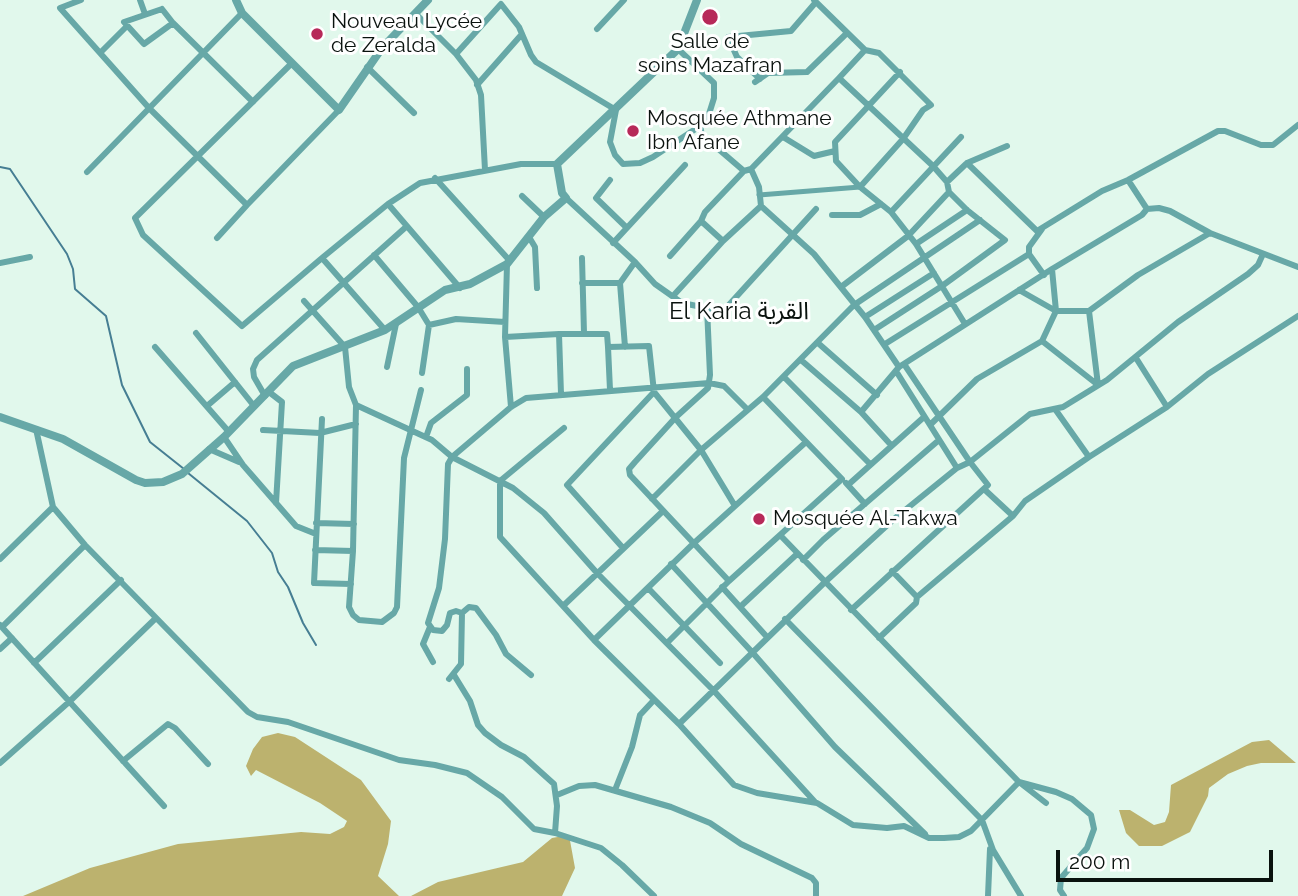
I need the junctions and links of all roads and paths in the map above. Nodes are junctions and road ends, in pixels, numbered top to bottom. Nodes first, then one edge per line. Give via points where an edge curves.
1 (82, 0) edge
2 (140, 0) edge
3 (428, 0) edge
4 (624, 0) edge
5 (696, 0) edge
6 (238, 1) edge
7 (815, 1) edge
8 (499, 2) edge
9 (242, 13) junction
10 (415, 13) junction
11 (145, 14) junction
12 (173, 23) junction
13 (127, 26) junction
14 (597, 30) dead end
15 (847, 33) junction
16 (522, 34) junction
17 (678, 49) junction
18 (865, 50) junction
19 (100, 53) junction
20 (204, 53) junction
21 (456, 54) junction
22 (292, 63) junction
23 (367, 67) junction
24 (900, 72) junction
25 (839, 78) junction
26 (477, 85) junction
27 (253, 102) junction
28 (868, 106) junction
29 (149, 108) junction
30 (339, 110) junction
31 (616, 110) junction
32 (414, 113) dead end
33 (1298, 125) edge
34 (700, 126) junction
35 (783, 137) junction
36 (961, 137) dead end
37 (903, 139) junction
38 (1007, 146) dead end
39 (835, 150) junction
40 (824, 155) junction
41 (199, 157) junction
42 (836, 161) junction
43 (967, 163) junction
44 (557, 164) junction
45 (685, 165) dead end
46 (933, 166) junction
47 (485, 170) junction
48 (747, 170) junction
49 (87, 172) dead end
50 (435, 178) junction
51 (610, 180) dead end
52 (1128, 180) junction
53 (947, 182) junction
54 (860, 187) junction
55 (949, 192) junction
56 (759, 195) junction
57 (522, 196) dead end
58 (566, 198) junction
59 (388, 204) junction
60 (881, 204) junction
61 (247, 205) junction
62 (761, 206) junction
63 (816, 209) dead end
64 (1147, 209) junction
65 (967, 210) junction
66 (891, 212) junction
67 (832, 215) dead end
68 (544, 217) junction
69 (980, 220) junction
70 (701, 222) junction
71 (407, 226) junction
72 (628, 228) junction
73 (1042, 229) junction
74 (1210, 233) junction
75 (793, 235) junction
76 (908, 236) junction
77 (529, 237) junction
78 (217, 238) dead end
79 (723, 241) junction
80 (613, 243) junction
81 (916, 244) junction
82 (1030, 254) junction
83 (1263, 254) junction
84 (374, 255) junction
85 (670, 256) dead end
86 (30, 257) dead end
87 (322, 258) junction
88 (582, 258) dead end
89 (925, 259) junction
90 (508, 262) junction
91 (635, 262) junction
92 (0, 263) edge
93 (1298, 267) edge
94 (1052, 270) junction
95 (934, 273) junction
96 (1044, 275) junction
97 (345, 281) junction
98 (582, 283) junction
99 (620, 283) junction
100 (942, 286) junction
101 (841, 287) junction
102 (460, 288) junction
103 (537, 288) dead end
104 (1019, 290) junction
105 (673, 296) junction
106 (304, 301) dead end
107 (952, 302) junction
108 (855, 305) junction
109 (418, 307) junction
110 (312, 310) junction
111 (1056, 310) junction
112 (1089, 311) junction
113 (708, 313) junction
114 (1298, 316) edge
115 (865, 317) junction
116 (505, 322) junction
117 (396, 324) junction
118 (965, 324) junction
119 (429, 325) junction
120 (386, 330) junction
121 (874, 330) junction
122 (197, 333) dead end
123 (584, 333) junction
124 (559, 334) junction
125 (505, 337) junction
126 (1042, 341) junction
127 (818, 342) junction
128 (885, 344) junction
129 (155, 346) dead end
130 (625, 346) junction
131 (345, 347) junction
132 (608, 347) junction
133 (1136, 358) junction
134 (801, 360) junction
135 (387, 367) dead end
136 (900, 367) junction
137 (467, 369) dead end
138 (422, 373) dead end
139 (784, 377) junction
140 (235, 382) junction
141 (709, 383) junction
142 (1098, 385) junction
143 (421, 390) dead end
144 (610, 390) junction
145 (653, 390) junction
146 (267, 394) junction
147 (561, 394) junction
148 (877, 395) junction
149 (763, 397) junction
150 (356, 405) junction
151 (207, 406) junction
152 (254, 406) junction
153 (511, 407) junction
154 (1167, 407) junction
155 (1055, 409) junction
156 (748, 410) junction
157 (861, 412) junction
158 (0, 417) edge
159 (676, 417) junction
160 (925, 417) junction
161 (939, 417) junction
162 (322, 419) dead end
163 (356, 424) junction
164 (930, 425) junction
165 (564, 428) dead end
166 (36, 429) junction
167 (410, 429) junction
168 (263, 430) dead end
169 (282, 432) junction
170 (320, 433) junction
171 (227, 434) junction
172 (426, 437) junction
173 (939, 440) junction
174 (806, 442) junction
175 (891, 445) junction
176 (209, 449) junction
177 (701, 450) junction
178 (452, 457) junction
179 (1089, 457) junction
180 (969, 461) junction
181 (870, 464) junction
182 (243, 465) junction
183 (957, 468) junction
184 (500, 481) junction
185 (845, 482) junction
186 (984, 489) junction
187 (652, 499) junction
188 (276, 503) junction
189 (865, 504) junction
190 (735, 506) junction
191 (53, 507) junction
192 (663, 511) junction
193 (1013, 516) junction
194 (316, 523) junction
195 (354, 524) junction
196 (316, 534) junction
197 (780, 535) junction
198 (694, 543) junction
199 (85, 545) junction
200 (622, 548) junction
201 (315, 550) junction
202 (353, 551) junction
203 (797, 554) junction
204 (0, 559) edge
205 (803, 560) junction
206 (671, 564) junction
207 (892, 571) junction
208 (597, 573) junction
209 (121, 580) junction
210 (729, 581) junction
211 (824, 583) junction
212 (351, 584) junction
213 (648, 587) junction
214 (722, 587) junction
215 (917, 597) junction
216 (708, 603) junction
217 (630, 604) junction
218 (563, 606) junction
219 (740, 607) junction
220 (851, 610) junction
221 (462, 613) junction
222 (156, 618) junction
223 (785, 619) junction
224 (686, 625) junction
225 (1, 626) edge
226 (430, 627) junction
227 (768, 637) junction
228 (12, 638) junction
229 (879, 638) junction
230 (594, 640) junction
231 (667, 643) junction
232 (0, 649) edge
233 (752, 652) junction
234 (433, 662) dead end
235 (34, 663) junction
236 (720, 663) dead end
237 (531, 675) dead end
238 (714, 691) junction
239 (654, 700) junction
240 (69, 702) junction
241 (679, 724) junction
242 (123, 761) junction
243 (0, 763) edge
244 (208, 764) dead end
245 (1019, 782) junction
246 (615, 790) junction
247 (557, 795) junction
248 (817, 803) junction
249 (1046, 803) dead end
250 (164, 806) dead end
251 (982, 820) junction
252 (555, 833) junction
253 (929, 838) junction
254 (991, 846) junction
255 (654, 896) edge
256 (816, 896) edge
257 (988, 896) edge
258 (1021, 896) edge
259 (1064, 896) edge

1 - 19 street via 61,8
2 - 11 street
3 - 10 street
4 - 14 street
5 - 17 street
6 - 9 street
7 - 15 street
7 - 15 street via 791,30 728,37 737,57 758,81 768,73 807,72
8 - 16 street
8 - 21 street
9 - 20 street
9 - 22 street
10 - 21 street
10 - 23 street
11 - 12 street via 162,9
11 - 13 street via 124,22
12 - 13 street via 144,44
12 - 20 street
13 - 19 street
15 - 18 street
16 - 26 street
16 - 31 street via 537,62
17 - 31 street
17 - 34 street via 714,83 709,114
18 - 24 street via 879,53
18 - 25 street
19 - 29 street
20 - 27 street
20 - 29 street
21 - 26 street
22 - 27 street
22 - 30 street
23 - 30 street
23 - 32 street
24 - 28 street
24 - 37 street via 931,105
25 - 28 street
25 - 35 street
26 - 47 street
27 - 41 street
28 - 37 street
28 - 39 street via 835,142
29 - 41 street
29 - 49 street
30 - 61 street
31 - 34 street via 610,142 623,164 653,158
31 - 44 street
33 - 52 street via 1273,145 1218,131
34 - 48 street via 702,135
35 - 40 street via 808,154
35 - 48 street
36 - 46 street
37 - 46 street
37 - 54 street
38 - 43 street
39 - 40 street
39 - 42 street
40 - 42 street
41 - 61 street
41 - 87 street via 135,218 143,235 242,326
42 - 54 street
43 - 53 street
43 - 73 street via 1032,228
44 - 47 street
44 - 58 street
45 - 72 street
46 - 53 street
46 - 66 street
47 - 50 street
48 - 56 street via 757,179
48 - 70 street via 705,212
50 - 59 street
50 - 90 street
51 - 72 street via 596,198
52 - 64 street
52 - 73 street
53 - 55 street
54 - 56 street
54 - 60 street
55 - 65 street
55 - 76 street
56 - 62 street
57 - 68 street
58 - 68 street
58 - 80 street
59 - 71 street
59 - 87 street
60 - 66 street
60 - 67 street via 860,215
61 - 78 street
62 - 75 street
62 - 79 street
63 - 75 street
64 - 74 street via 1170,211
64 - 94 street
65 - 69 street
65 - 81 street
66 - 76 street
68 - 77 street
69 - 89 street
69 - 100 street via 1005,240
70 - 79 street
70 - 85 street
71 - 84 street
71 - 102 street
72 - 80 street
73 - 82 street via 1029,247
74 - 83 street
74 - 112 street via 1138,275
75 - 101 street
75 - 113 street via 727,307
76 - 81 street
76 - 101 street
77 - 90 street
77 - 103 street via 535,247
79 - 105 street
80 - 91 street
81 - 89 street
82 - 96 street
82 - 107 street
83 - 93 street
83 - 133 street via 1248,275 1178,322
84 - 97 street
84 - 109 street
86 - 92 street
87 - 97 street
88 - 98 street
89 - 95 street
89 - 108 street
90 - 102 street
90 - 116 street
91 - 99 street
91 - 105 street via 654,285
94 - 96 street
94 - 111 street
95 - 100 street
95 - 115 street
96 - 104 street
97 - 110 street
97 - 120 street
98 - 99 street
98 - 123 street
99 - 130 street
100 - 107 street
100 - 121 street
101 - 108 street
102 - 109 street via 445,290
104 - 111 street
104 - 118 street
105 - 113 street via 681,303 707,307
106 - 110 street
107 - 118 street
107 - 128 street
108 - 115 street
108 - 127 street
109 - 117 street
109 - 119 street
110 - 131 street
110 - 146 street via 257,360 254,376
111 - 112 street
111 - 126 street
112 - 142 street
113 - 141 street
114 - 154 street via 1208,374
115 - 121 street
116 - 119 street via 456,319
116 - 125 street
117 - 120 street
117 - 135 street
118 - 136 street
119 - 138 street
120 - 131 street
121 - 128 street
122 - 140 street
123 - 124 street
123 - 132 street via 607,334
124 - 125 street
124 - 147 street
125 - 153 street
126 - 142 street
126 - 161 street via 977,379
127 - 134 street
127 - 148 street
128 - 136 street
129 - 151 street
130 - 132 street
130 - 145 street via 649,346
131 - 146 street via 293,366
131 - 150 street via 349,387
132 - 144 street
133 - 142 street
133 - 154 street
134 - 139 street
134 - 157 street
136 - 148 street
136 - 160 street
136 - 161 street
137 - 172 street via 467,396 431,423
139 - 149 street
139 - 181 street
140 - 151 street
140 - 152 street
141 - 145 street
141 - 156 street via 724,386
141 - 159 street
142 - 155 street
143 - 167 street
144 - 145 street
144 - 147 street
145 - 159 street
145 - 200 street via 567,485
146 - 152 street
146 - 169 street via 282,402
147 - 153 street via 526,398
148 - 157 street
149 - 156 street
149 - 174 street
150 - 163 street
150 - 167 street
151 - 171 street
152 - 171 street
153 - 178 street
154 - 179 street
155 - 179 street
155 - 180 street via 1030,414
156 - 177 street
157 - 175 street
158 - 166 street
159 - 177 street
159 - 187 street via 629,469
160 - 164 street
160 - 175 street
161 - 164 street
161 - 180 street
162 - 170 street
163 - 170 street
163 - 195 street
164 - 173 street
165 - 184 street
166 - 176 street via 145,483 182,474
166 - 191 street
167 - 172 street
167 - 212 street via 394,614 382,622 359,620 349,607
168 - 169 street
169 - 170 street
169 - 188 street
170 - 194 street
171 - 176 street
171 - 182 street
172 - 178 street
173 - 183 street
173 - 189 street
174 - 185 street
174 - 190 street
175 - 181 street
176 - 182 street
177 - 187 street
177 - 190 street
178 - 184 street
178 - 226 street via 443,558
179 - 193 street via 1025,501
180 - 183 street
180 - 186 street via 988,485
181 - 185 street
182 - 188 street
183 - 211 street
184 - 208 street via 544,513
184 - 218 street via 500,537
185 - 189 street
185 - 197 street
186 - 193 street
186 - 207 street
187 - 192 street
188 - 196 street via 296,526
189 - 205 street
190 - 198 street
191 - 199 street
191 - 204 street
192 - 198 street
192 - 200 street
193 - 215 street
194 - 195 street
194 - 196 street
195 - 202 street
196 - 201 street
197 - 203 street
197 - 210 street
198 - 206 street
198 - 210 street
199 - 209 street
199 - 225 street
200 - 208 street
201 - 202 street
201 - 212 street via 314,583
202 - 212 street
203 - 205 street
203 - 219 street
205 - 211 street
206 - 213 street
206 - 216 street
207 - 215 street
207 - 220 street
208 - 217 street
208 - 218 street
209 - 222 street
209 - 235 street
210 - 214 street
211 - 220 street
211 - 223 street
213 - 217 street
213 - 224 street
214 - 216 street
214 - 219 street
215 - 229 street
216 - 224 street
216 - 233 street
217 - 230 street
217 - 231 street
218 - 230 street
219 - 227 street
220 - 229 street
221 - 226 street via 450,613 442,631
221 - 237 street via 468,607 476,608 506,654
221 - 247 street via 463,658 452,677 470,701 482,730 543,773 554,783
222 - 240 street
222 - 252 street via 257,718 288,722 399,760 467,773 502,797 534,829
223 - 227 street
223 - 251 street
224 - 231 street
224 - 236 street
225 - 228 street
226 - 234 street via 423,644
227 - 233 street
228 - 232 street
228 - 235 street
229 - 245 street
230 - 239 street
231 - 238 street
233 - 238 street
233 - 253 street via 835,747
235 - 240 street
238 - 241 street
238 - 248 street
239 - 241 street
239 - 246 street via 640,715
240 - 242 street
240 - 243 street
241 - 248 street via 734,785
242 - 244 street via 168,724
242 - 250 street
245 - 249 street
245 - 251 street
245 - 259 street via 1072,799 1091,815 1094,829 1087,848 1060,878
246 - 247 street via 590,784
246 - 256 street via 710,823 741,844 812,878
247 - 252 street
248 - 253 street via 853,825 904,826
251 - 253 street via 959,837
251 - 254 street
252 - 255 street via 601,848
254 - 257 street
254 - 258 street

